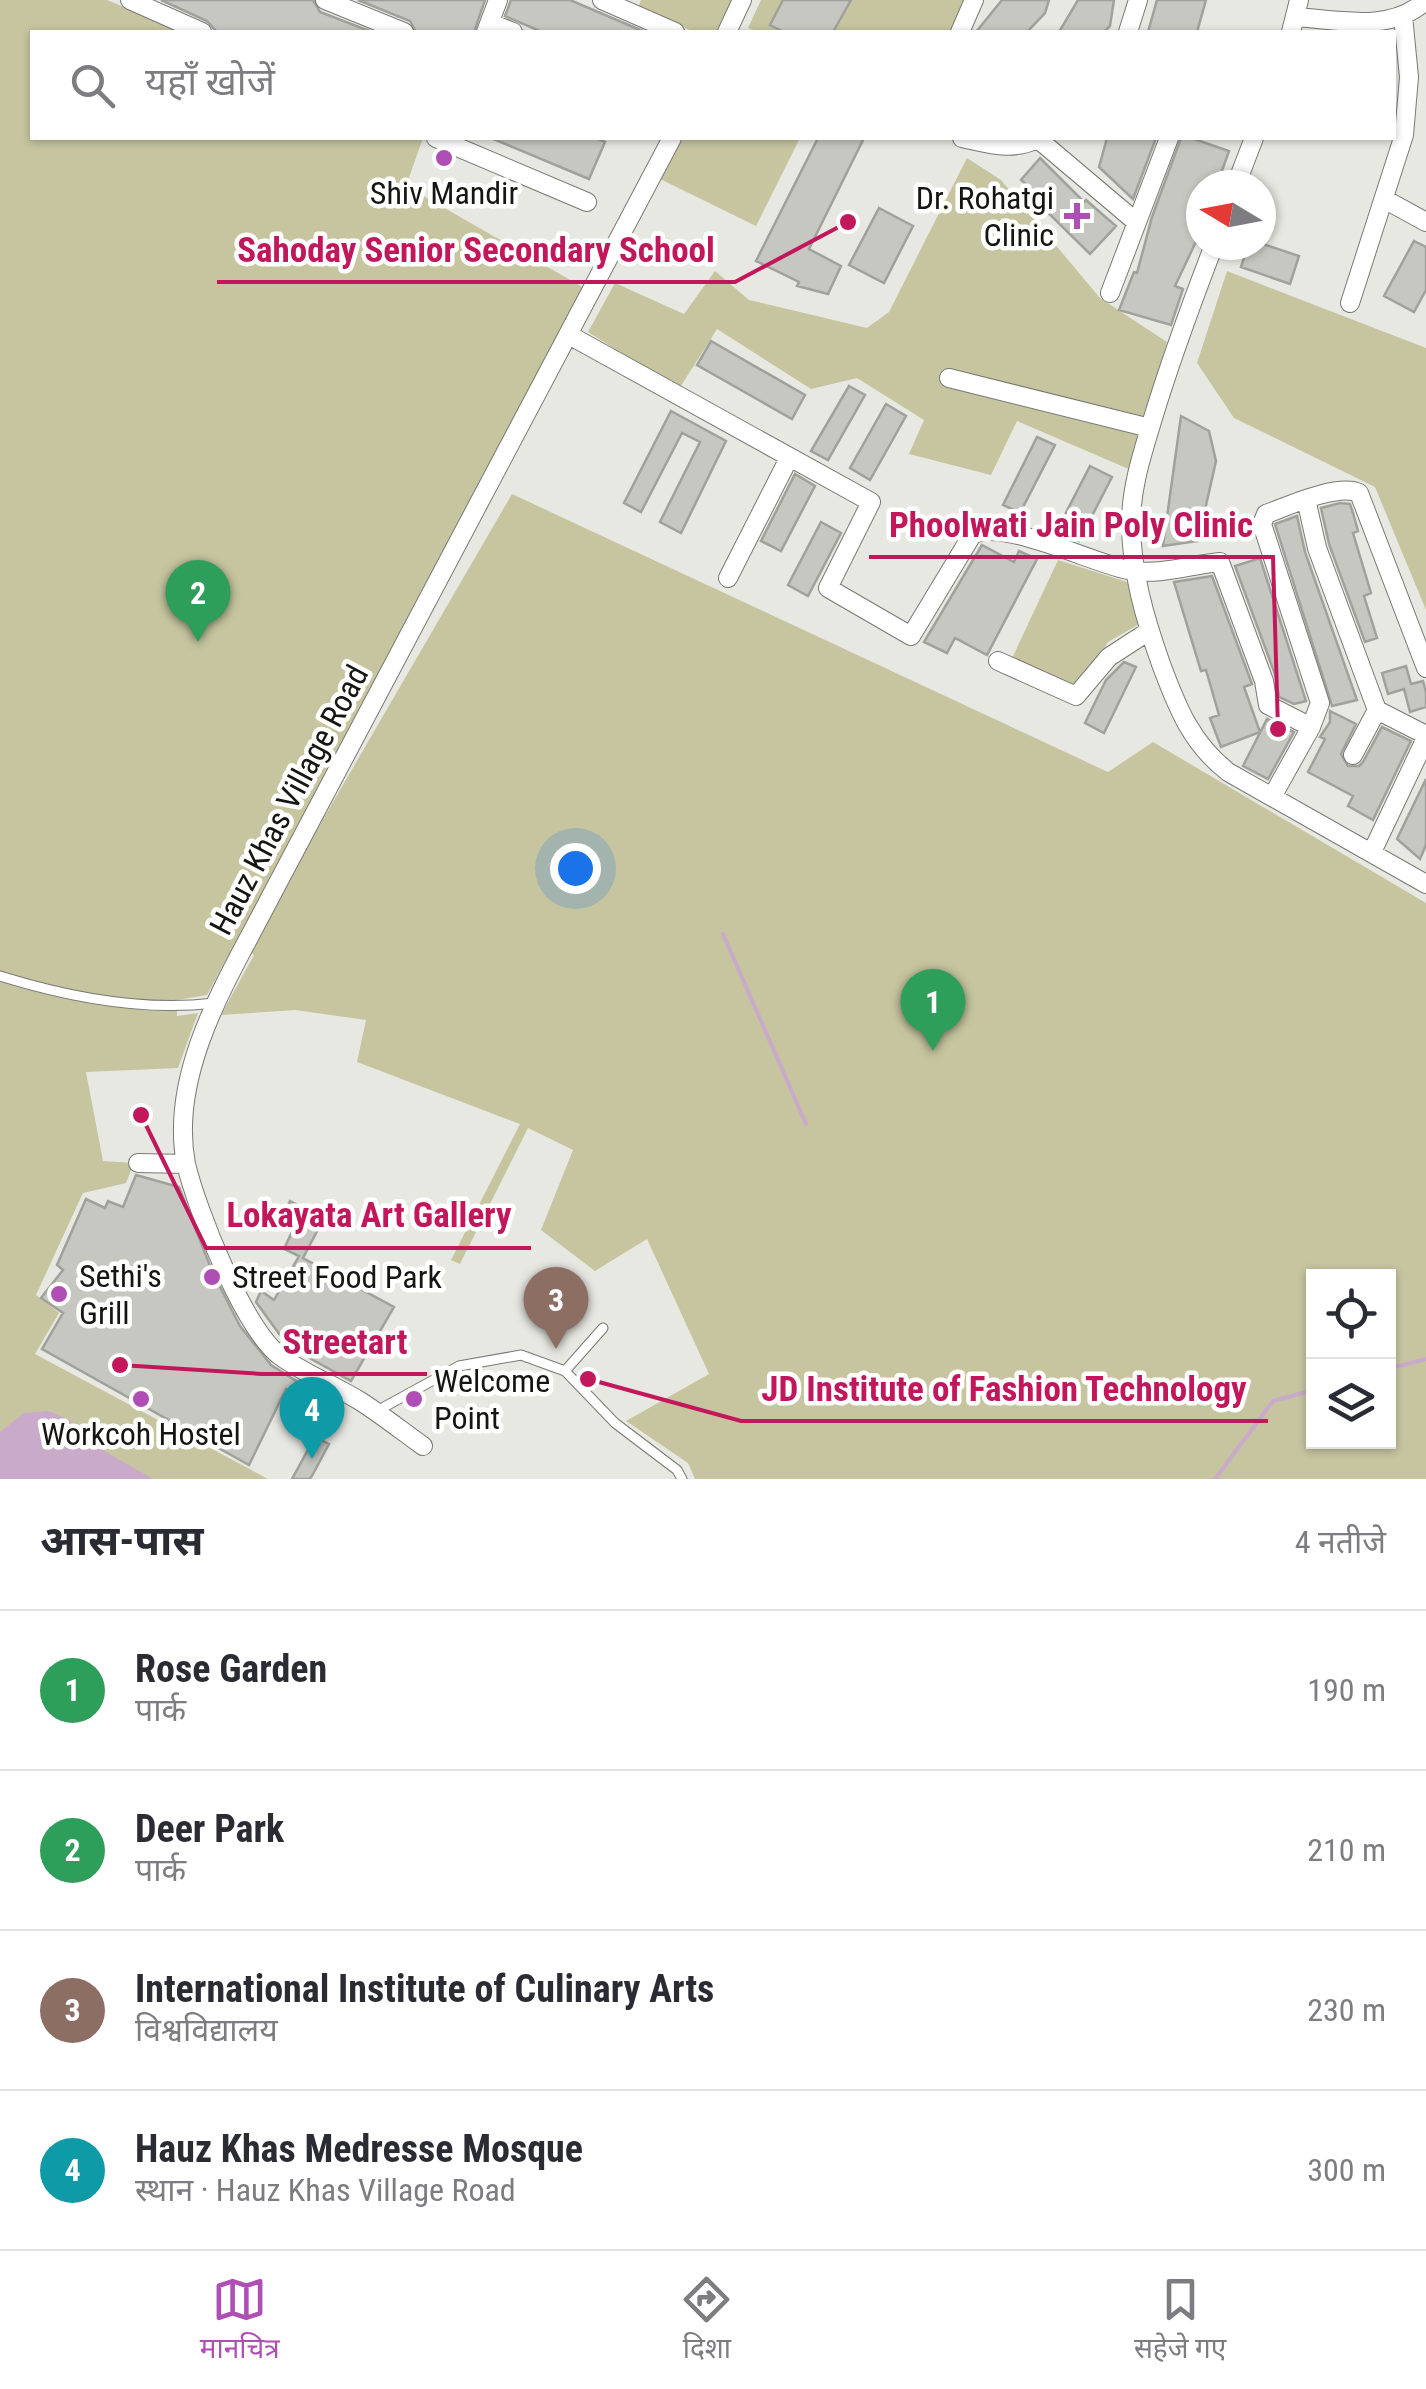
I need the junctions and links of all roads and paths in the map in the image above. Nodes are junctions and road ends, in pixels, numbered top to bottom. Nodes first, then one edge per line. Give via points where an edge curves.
1 (130, 0) edge
2 (325, 0) edge
3 (498, 0) edge
4 (602, 0) edge
5 (742, 0) edge
6 (974, 0) edge
7 (1138, 0) edge
8 (1426, 0) edge
9 (149, 4) edge
10 (1295, 16) edge
11 (1402, 16) junction
12 (488, 28) edge
13 (198, 30) edge
14 (399, 30) edge
15 (671, 30) edge
16 (728, 30) edge
17 (961, 30) edge
18 (1129, 30) edge
19 (444, 140) edge
20 (671, 140) edge
21 (972, 140) edge
22 (1032, 140) edge
23 (1041, 140) edge
24 (1168, 140) edge
25 (1246, 140) edge
26 (1239, 170) edge
27 (1386, 200) junction
28 (587, 202) dead end
29 (1135, 221) junction
30 (1426, 222) edge
31 (1208, 260) edge
32 (1110, 293) dead end
33 (1350, 303) dead end
34 (570, 336) junction
35 (949, 378) dead end
36 (1150, 428) junction
37 (789, 458) junction
38 (1306, 499) junction
39 (1135, 571) junction
40 (728, 578) dead end
41 (1149, 630) junction
42 (998, 661) dead end
43 (1426, 668) edge
44 (1377, 710) junction
45 (1312, 727) junction
46 (1426, 737) edge
47 (1353, 755) dead end
48 (1272, 797) junction
49 (1372, 852) junction
50 (1424, 878) edge
51 (1, 980) edge
52 (217, 1003) junction
53 (138, 1163) dead end
54 (186, 1164) junction
55 (603, 1328) dead end
56 (565, 1371) junction
57 (375, 1412) junction
58 (423, 1446) dead end
59 (682, 1479) edge

1 - 9 street
2 - 14 street
3 - 12 street
4 - 15 street
5 - 16 street
6 - 17 street
7 - 18 street
8 - 11 street
9 - 13 street
10 - 11 street via 1371,22
11 - 27 street via 1408,108
19 - 28 street
20 - 34 street, Hauz Khas Village Road
21 - 22 street via 1007,147
23 - 29 street
24 - 29 street
25 - 26 street
27 - 30 street
27 - 33 street
29 - 32 street
31 - 36 street
34 - 37 street
34 - 52 street, Hauz Khas Village Road
35 - 36 street
36 - 39 street via 1133,496
37 - 39 street via 871,502 828,588 911,636 980,530
37 - 40 street
38 - 43 street via 1359,492
38 - 44 street via 1317,548
38 - 45 street via 1266,514 1262,524 1320,696
39 - 41 street
39 - 45 street via 1222,563 1268,705
41 - 42 street via 1108,656 1076,696
41 - 48 street via 1191,734 1210,758
44 - 46 street
44 - 47 street
45 - 48 street
46 - 49 street
48 - 49 street
49 - 50 street
51 - 52 lane via 93,1000 176,1008
52 - 54 street, Hauz Khas Village Road via 190,1071
53 - 54 street
54 - 57 street, Hauz Khas Village Road via 224,1269 264,1339 281,1357
55 - 56 lane
56 - 57 lane via 507,1355 440,1374
56 - 59 lane
57 - 58 street, Hauz Khas Village Road

